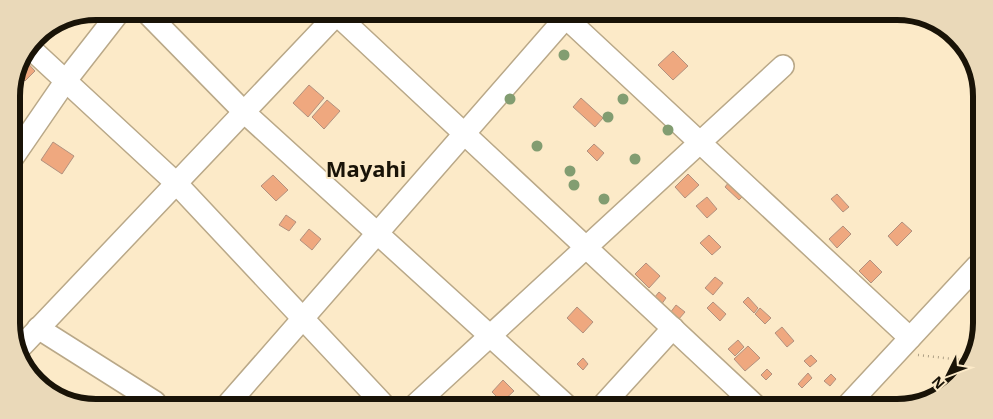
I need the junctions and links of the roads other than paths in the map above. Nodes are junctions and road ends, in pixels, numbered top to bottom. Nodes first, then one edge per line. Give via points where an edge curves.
1 (113, 20) edge
2 (154, 20) edge
3 (331, 20) edge
4 (343, 20) edge
5 (563, 20) edge
6 (570, 20) edge
7 (35, 52) edge
8 (783, 66) dead end
9 (66, 82) junction
10 (244, 112) junction
11 (464, 133) junction
12 (700, 142) junction
13 (20, 148) edge
14 (176, 183) junction
15 (377, 233) junction
16 (586, 247) junction
17 (973, 270) edge
18 (303, 318) junction
19 (38, 328) junction
20 (673, 328) junction
21 (490, 336) junction
22 (910, 338) junction
23 (23, 344) edge
24 (150, 399) edge
25 (232, 399) edge
26 (378, 399) edge
27 (421, 399) edge
28 (559, 399) edge
29 (608, 399) edge
30 (749, 399) edge
31 (853, 399) edge

1 - 9 street
2 - 10 street
3 - 10 street
4 - 11 street
5 - 11 street
6 - 12 street
7 - 9 street
8 - 12 street
9 - 13 street
9 - 14 street
10 - 14 street
10 - 15 street
11 - 15 street
11 - 16 street
12 - 16 street
12 - 22 street
14 - 18 street
14 - 19 street
15 - 18 street
15 - 21 street
16 - 20 street
16 - 21 street
17 - 22 street
18 - 25 street
18 - 26 street
19 - 23 street
19 - 24 street
20 - 29 street
20 - 30 street
21 - 27 street
21 - 28 street
22 - 31 street

